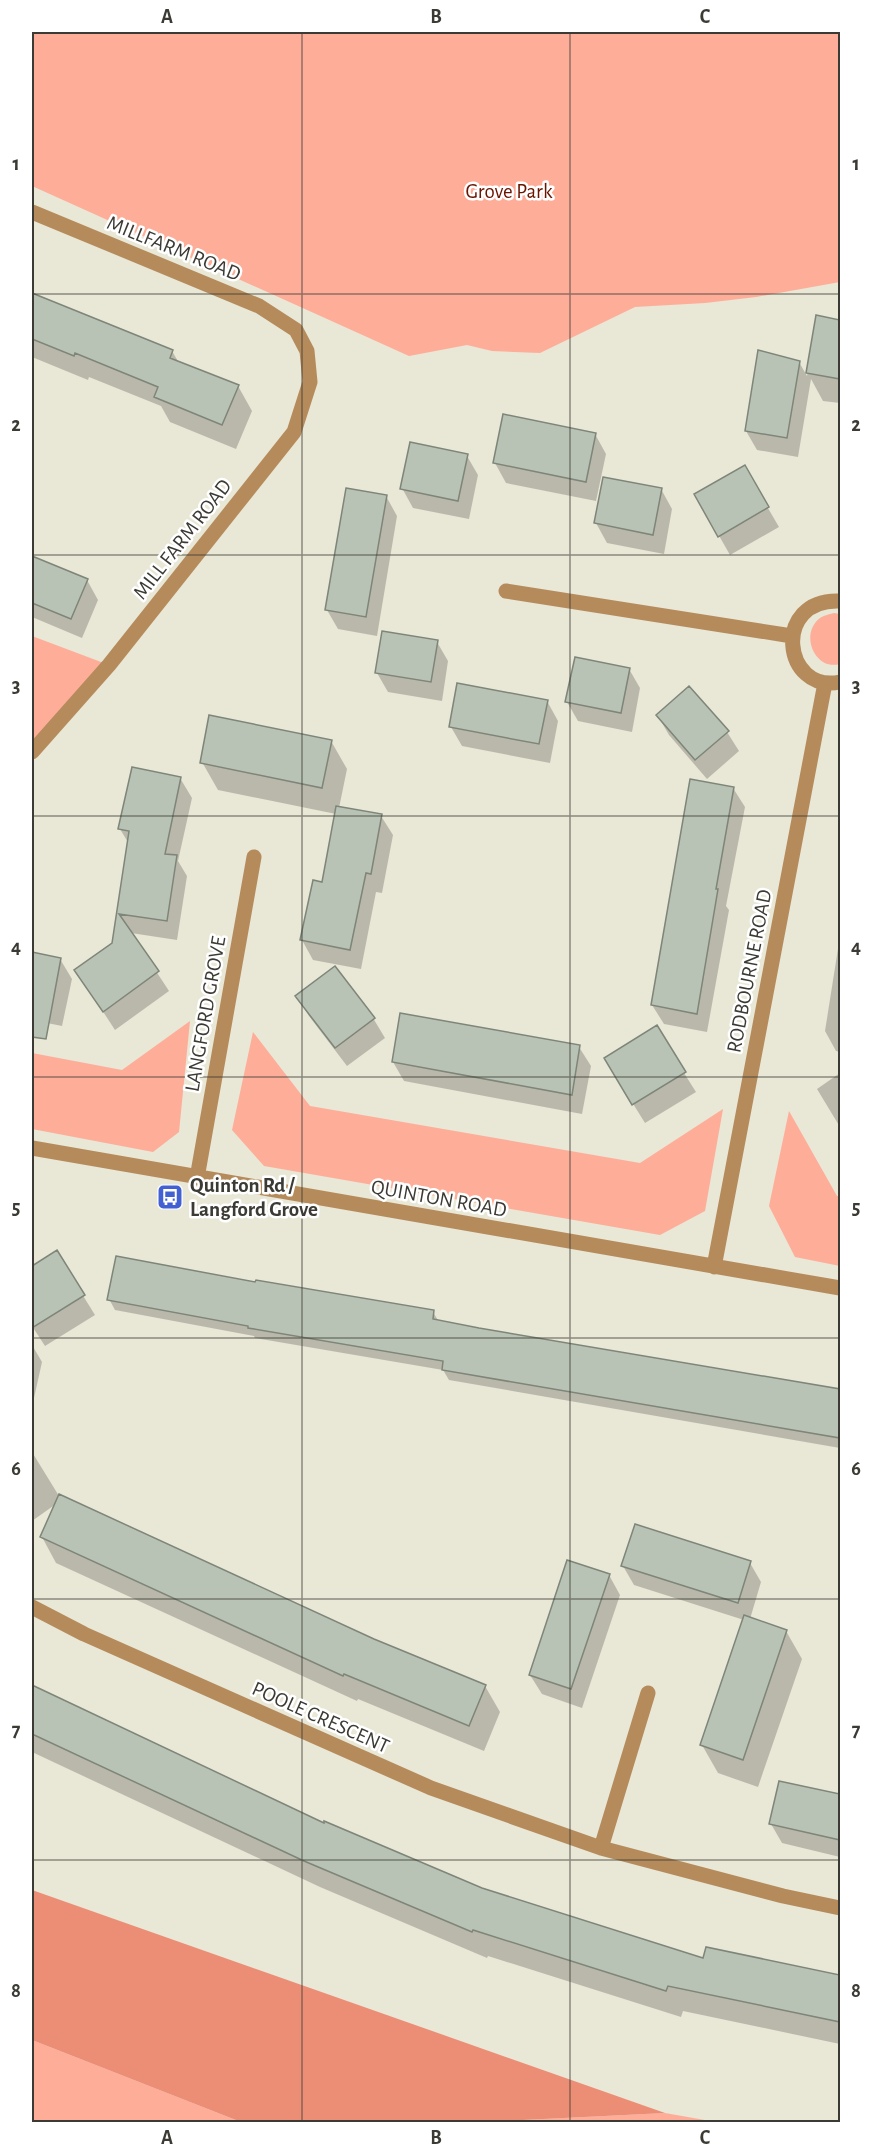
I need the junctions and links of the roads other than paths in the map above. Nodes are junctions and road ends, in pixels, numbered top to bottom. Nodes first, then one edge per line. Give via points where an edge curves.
1 (32, 212) edge
2 (296, 330) joint
3 (506, 591) dead end
4 (840, 601) edge
5 (792, 636) junction
6 (833, 682) edge
7 (32, 752) edge
8 (254, 857) dead end
9 (32, 1148) edge
10 (197, 1178) junction
11 (714, 1267) junction
12 (840, 1288) edge
13 (32, 1607) edge
14 (648, 1693) dead end
15 (601, 1848) junction
16 (840, 1908) edge

1 - 2 street, MILLFARM ROAD via 260,306
2 - 7 street, MILL FARM ROAD via 308,351 310,382 294,432 109,665
3 - 5 street
4 - 5 street via 816,604 804,612
5 - 6 street, RODBOURNE ROAD via 792,648 803,670 813,678
6 - 11 street, RODBOURNE ROAD
8 - 10 street, LANGFORD GROVE
9 - 10 street, QUINTON ROAD
10 - 11 street, QUINTON ROAD
11 - 12 street, QUINTON ROAD
13 - 15 street, POOLE CRESCENT via 84,1634 431,1788
14 - 15 street
15 - 16 street, POOLE CRESCENT

